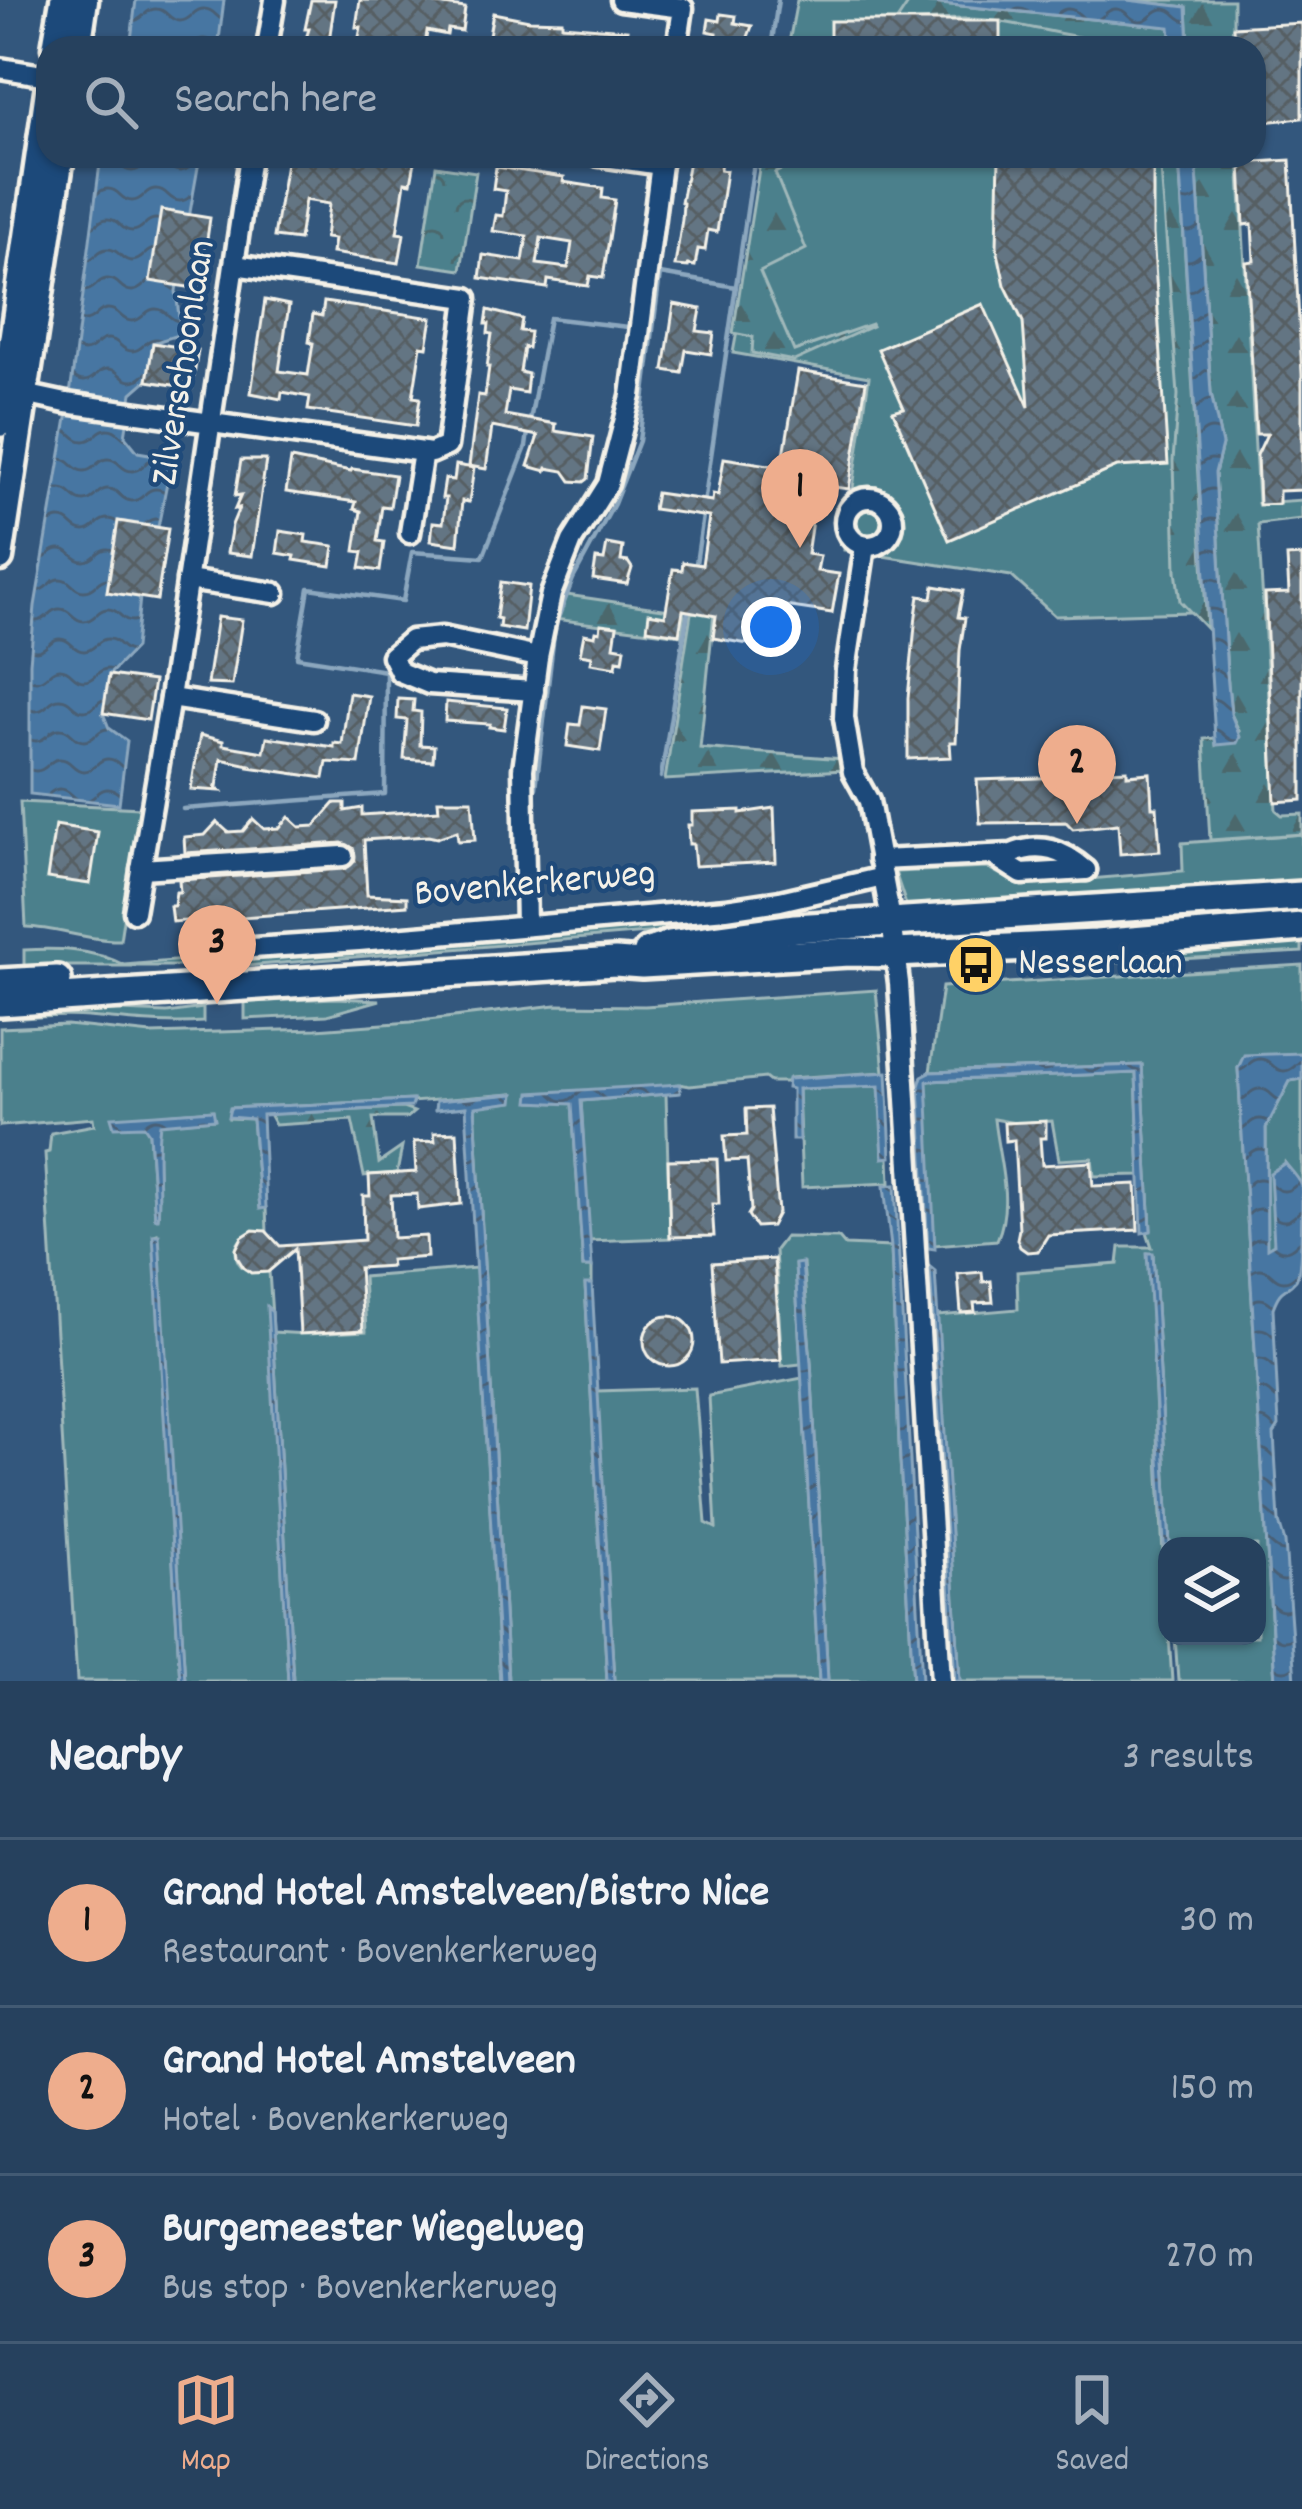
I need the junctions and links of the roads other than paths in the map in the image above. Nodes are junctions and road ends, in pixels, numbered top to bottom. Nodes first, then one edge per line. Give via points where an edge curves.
1 (63, 0) edge
2 (85, 0) edge
3 (275, 0) edge
4 (621, 0) edge
5 (57, 36) edge
6 (79, 36) edge
7 (269, 36) edge
8 (679, 36) edge
9 (0, 68) edge
10 (36, 74) edge
11 (40, 168) edge
12 (60, 168) edge
13 (248, 168) edge
14 (661, 168) edge
15 (234, 265) junction
16 (16, 392) junction
17 (210, 423) junction
18 (0, 424) edge
19 (423, 452) junction
20 (410, 532) dead end
21 (865, 546) dead end
22 (0, 557) edge
23 (187, 580) junction
24 (274, 593) dead end
25 (538, 657) junction
26 (534, 691) junction
27 (170, 698) junction
28 (314, 720) dead end
29 (993, 855) dead end
30 (344, 856) dead end
31 (881, 868) junction
32 (141, 869) junction
33 (1302, 896) edge
34 (134, 912) dead end
35 (891, 920) junction
36 (526, 925) junction
37 (1302, 926) edge
38 (192, 952) dead end
39 (894, 953) junction
40 (615, 962) junction
41 (0, 983) edge
42 (271, 986) junction
43 (0, 1002) edge
44 (941, 1681) edge

1 - 5 street
2 - 6 street
3 - 7 street
4 - 8 street via 683,8
9 - 10 street
11 - 16 street
12 - 16 street
13 - 15 street, Zilverschoonlaan
14 - 25 street via 631,396 608,484 551,595
15 - 17 street, Zilverschoonlaan
15 - 19 street via 467,298 447,446
16 - 17 street
16 - 18 street
16 - 22 street
17 - 19 street
17 - 23 street, Zilverschoonlaan
19 - 20 street
21 - 31 street via 844,718
23 - 24 street
23 - 27 street, Zilverschoonlaan
25 - 26 street
25 - 26 street via 442,637 411,640 392,656 400,672 429,684
26 - 36 street via 521,821
27 - 28 street
27 - 32 street, Zilverschoonlaan
29 - 31 street, Bovenkerkerweg
30 - 32 street
31 - 35 street
31 - 36 street, Bovenkerkerweg via 781,901
32 - 34 street, Zilverschoonlaan
33 - 35 main road, Bovenkerkerweg
35 - 39 street
35 - 40 main road, Bovenkerkerweg via 670,945
36 - 38 street, Bovenkerkerweg
37 - 39 main road, Bovenkerkerweg
39 - 40 main road, Bovenkerkerweg
39 - 44 street
40 - 42 main road, Bovenkerkerweg
41 - 42 main road, Bovenkerkerweg via 204,976
42 - 43 main road, Bovenkerkerweg

